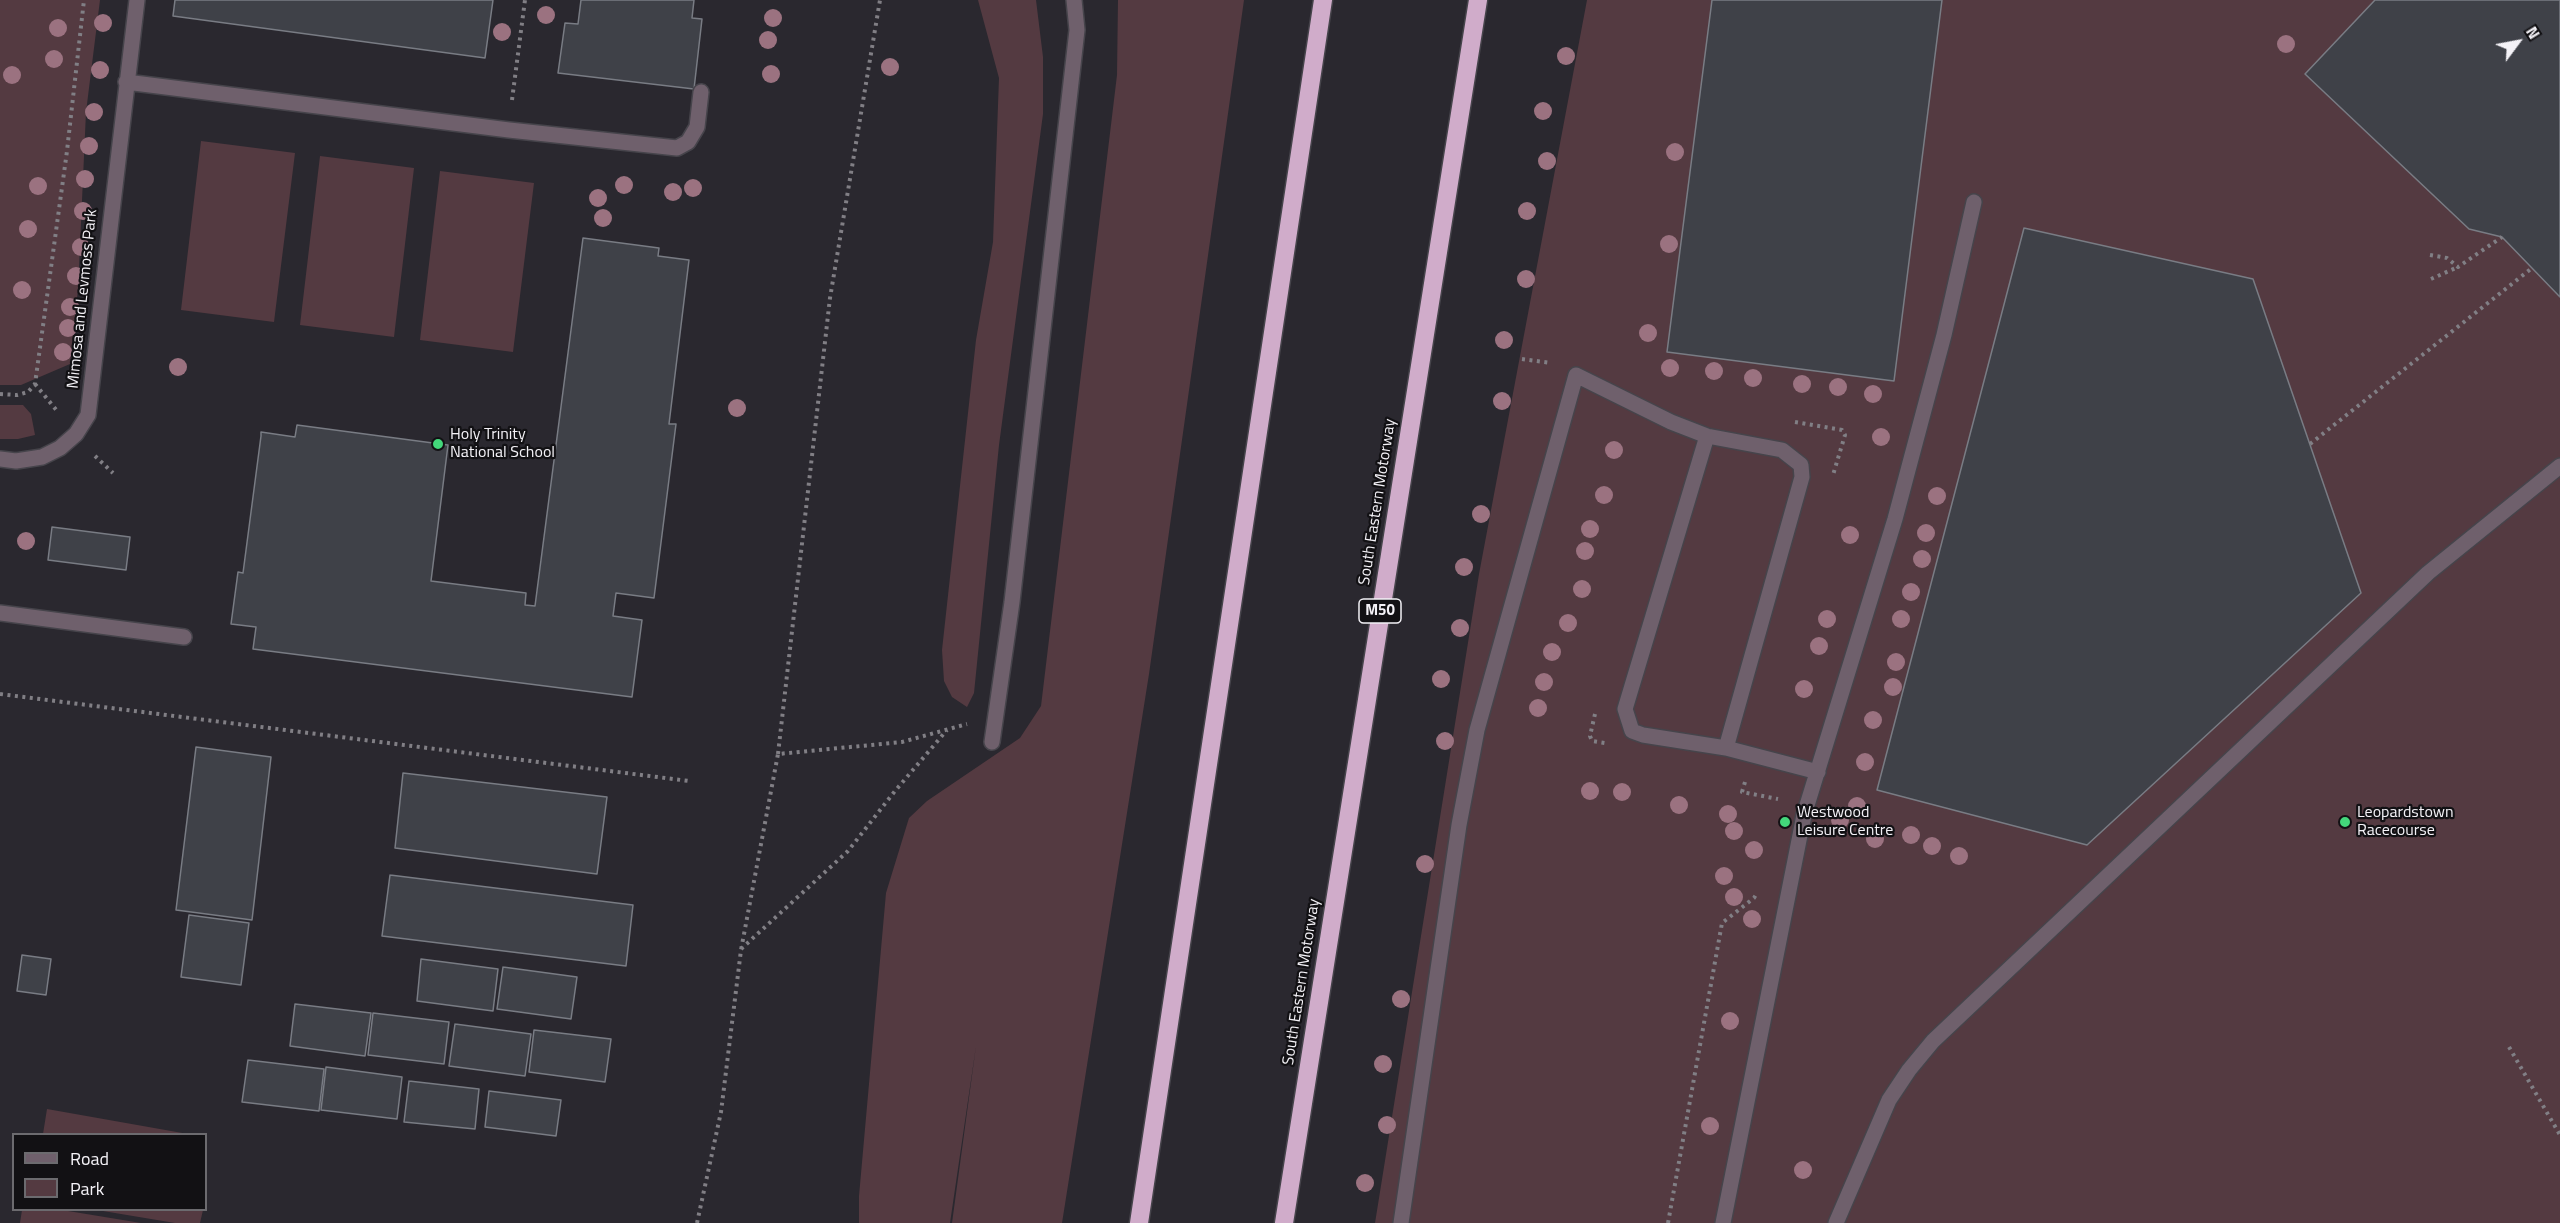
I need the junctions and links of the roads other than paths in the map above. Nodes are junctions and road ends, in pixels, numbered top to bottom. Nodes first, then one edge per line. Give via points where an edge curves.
1 (137, 0) edge
2 (1074, 0) edge
3 (1323, 0) edge
4 (1478, 0) edge
5 (126, 82) junction
6 (701, 92) dead end
7 (1974, 202) dead end
8 (1707, 436) junction
9 (0, 459) edge
10 (2560, 466) edge
11 (0, 613) edge
12 (184, 637) dead end
13 (992, 742) dead end
14 (1726, 748) junction
15 (1818, 772) junction
16 (1139, 1223) edge
17 (1284, 1223) edge
18 (1401, 1223) edge
19 (1723, 1223) edge
20 (1836, 1223) edge

1 - 5 street, Mimosa and Levmoss Park
2 - 13 street via 1077,30 1012,602
3 - 16 highway
4 - 17 highway, South Eastern Motorway / M50
5 - 6 street via 677,148 688,142 697,127
5 - 9 street, Mimosa and Levmoss Park via 88,415 76,434 42,457
7 - 15 street via 1944,335 1900,498
8 - 14 street via 1782,450 1801,465 1802,477
8 - 14 street via 1625,709 1632,730 1643,735
8 - 18 street via 1576,375 1477,730 1459,825
10 - 20 street via 2428,573 1933,1041 1889,1100
11 - 12 street
14 - 15 street
15 - 19 street via 1804,815

